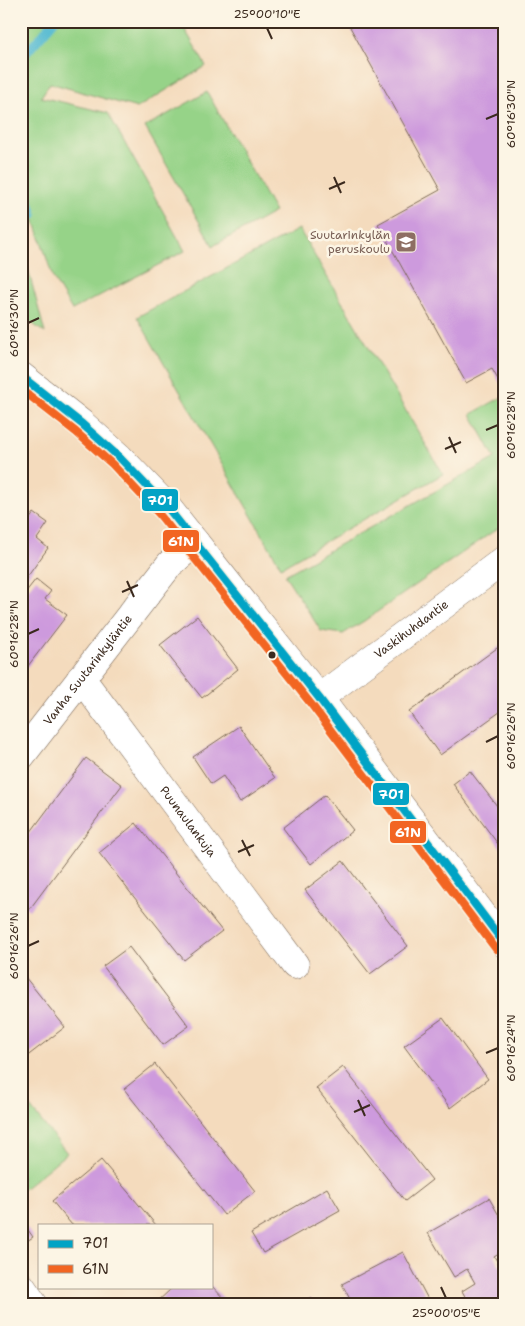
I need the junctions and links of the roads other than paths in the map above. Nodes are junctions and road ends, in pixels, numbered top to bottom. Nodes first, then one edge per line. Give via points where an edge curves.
1 (21, 376) edge
2 (195, 542) junction
3 (504, 560) edge
4 (81, 678) junction
5 (319, 698) junction
6 (21, 756) edge
7 (504, 943) edge
8 (295, 965) dead end
9 (21, 1286) edge
10 (34, 1305) edge

1 - 2 street via 119,458
2 - 4 street, Vanha Suutarinkyläntie via 170,564
2 - 5 street
3 - 5 street, Vaskihuhdantie
4 - 6 street, Vanha Suutarinkyläntie
4 - 8 street, Puunaulankuja
5 - 7 street
9 - 10 street

